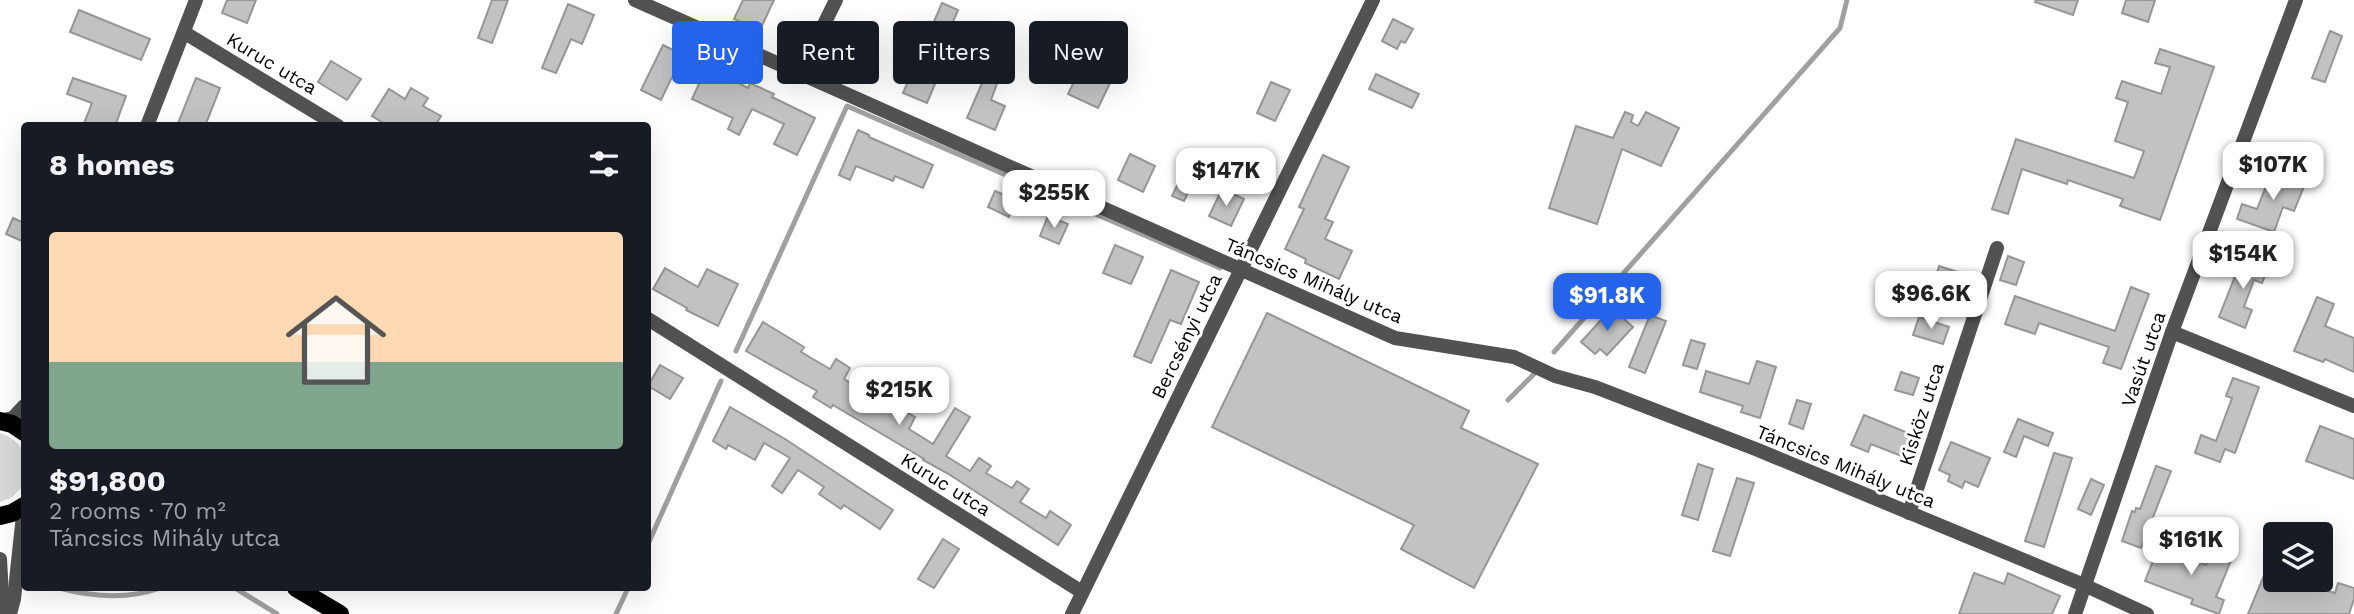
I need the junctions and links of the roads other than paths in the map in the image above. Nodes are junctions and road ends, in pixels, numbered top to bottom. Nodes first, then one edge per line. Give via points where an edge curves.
1 (196, 0) edge
2 (635, 0) edge
3 (836, 0) edge
4 (1373, 0) edge
5 (2296, 0) edge
6 (826, 21) edge
7 (185, 33) junction
8 (777, 63) edge
9 (825, 84) edge
10 (149, 122) edge
11 (331, 122) edge
12 (1997, 248) dead end
13 (1239, 270) junction
14 (651, 321) edge
15 (2172, 332) junction
16 (2354, 406) edge
17 (21, 409) edge
18 (0, 421) edge
19 (21, 430) edge
20 (21, 508) edge
21 (1909, 513) junction
22 (0, 516) edge
23 (21, 534) edge
24 (0, 559) edge
25 (2084, 584) junction
26 (301, 591) edge
27 (1082, 592) junction
28 (4, 614) edge
29 (10, 614) edge
30 (340, 614) edge
31 (1072, 614) edge
32 (2075, 614) edge
33 (2147, 614) edge

1 - 7 street
2 - 8 street, Táncsics Mihály utca
3 - 6 street
4 - 13 street, Bercsényi utca
5 - 15 street, Vasút utca
7 - 10 street
7 - 11 street, Kuruc utca
9 - 13 street, Táncsics Mihály utca
12 - 21 street, Kisköz utca
13 - 21 street, Táncsics Mihály utca via 1395,338 1514,357
13 - 27 street, Bercsényi utca
14 - 27 street, Kuruc utca
15 - 16 street
15 - 25 street, Vasút utca
17 - 18 street via 13,418
18 - 19 main road
20 - 22 main road
21 - 25 street, Táncsics Mihály utca
23 - 29 street
24 - 28 street
25 - 32 street, Vasút utca
25 - 33 street, Táncsics Mihály utca
26 - 30 main road
27 - 31 street, Bercsényi utca

